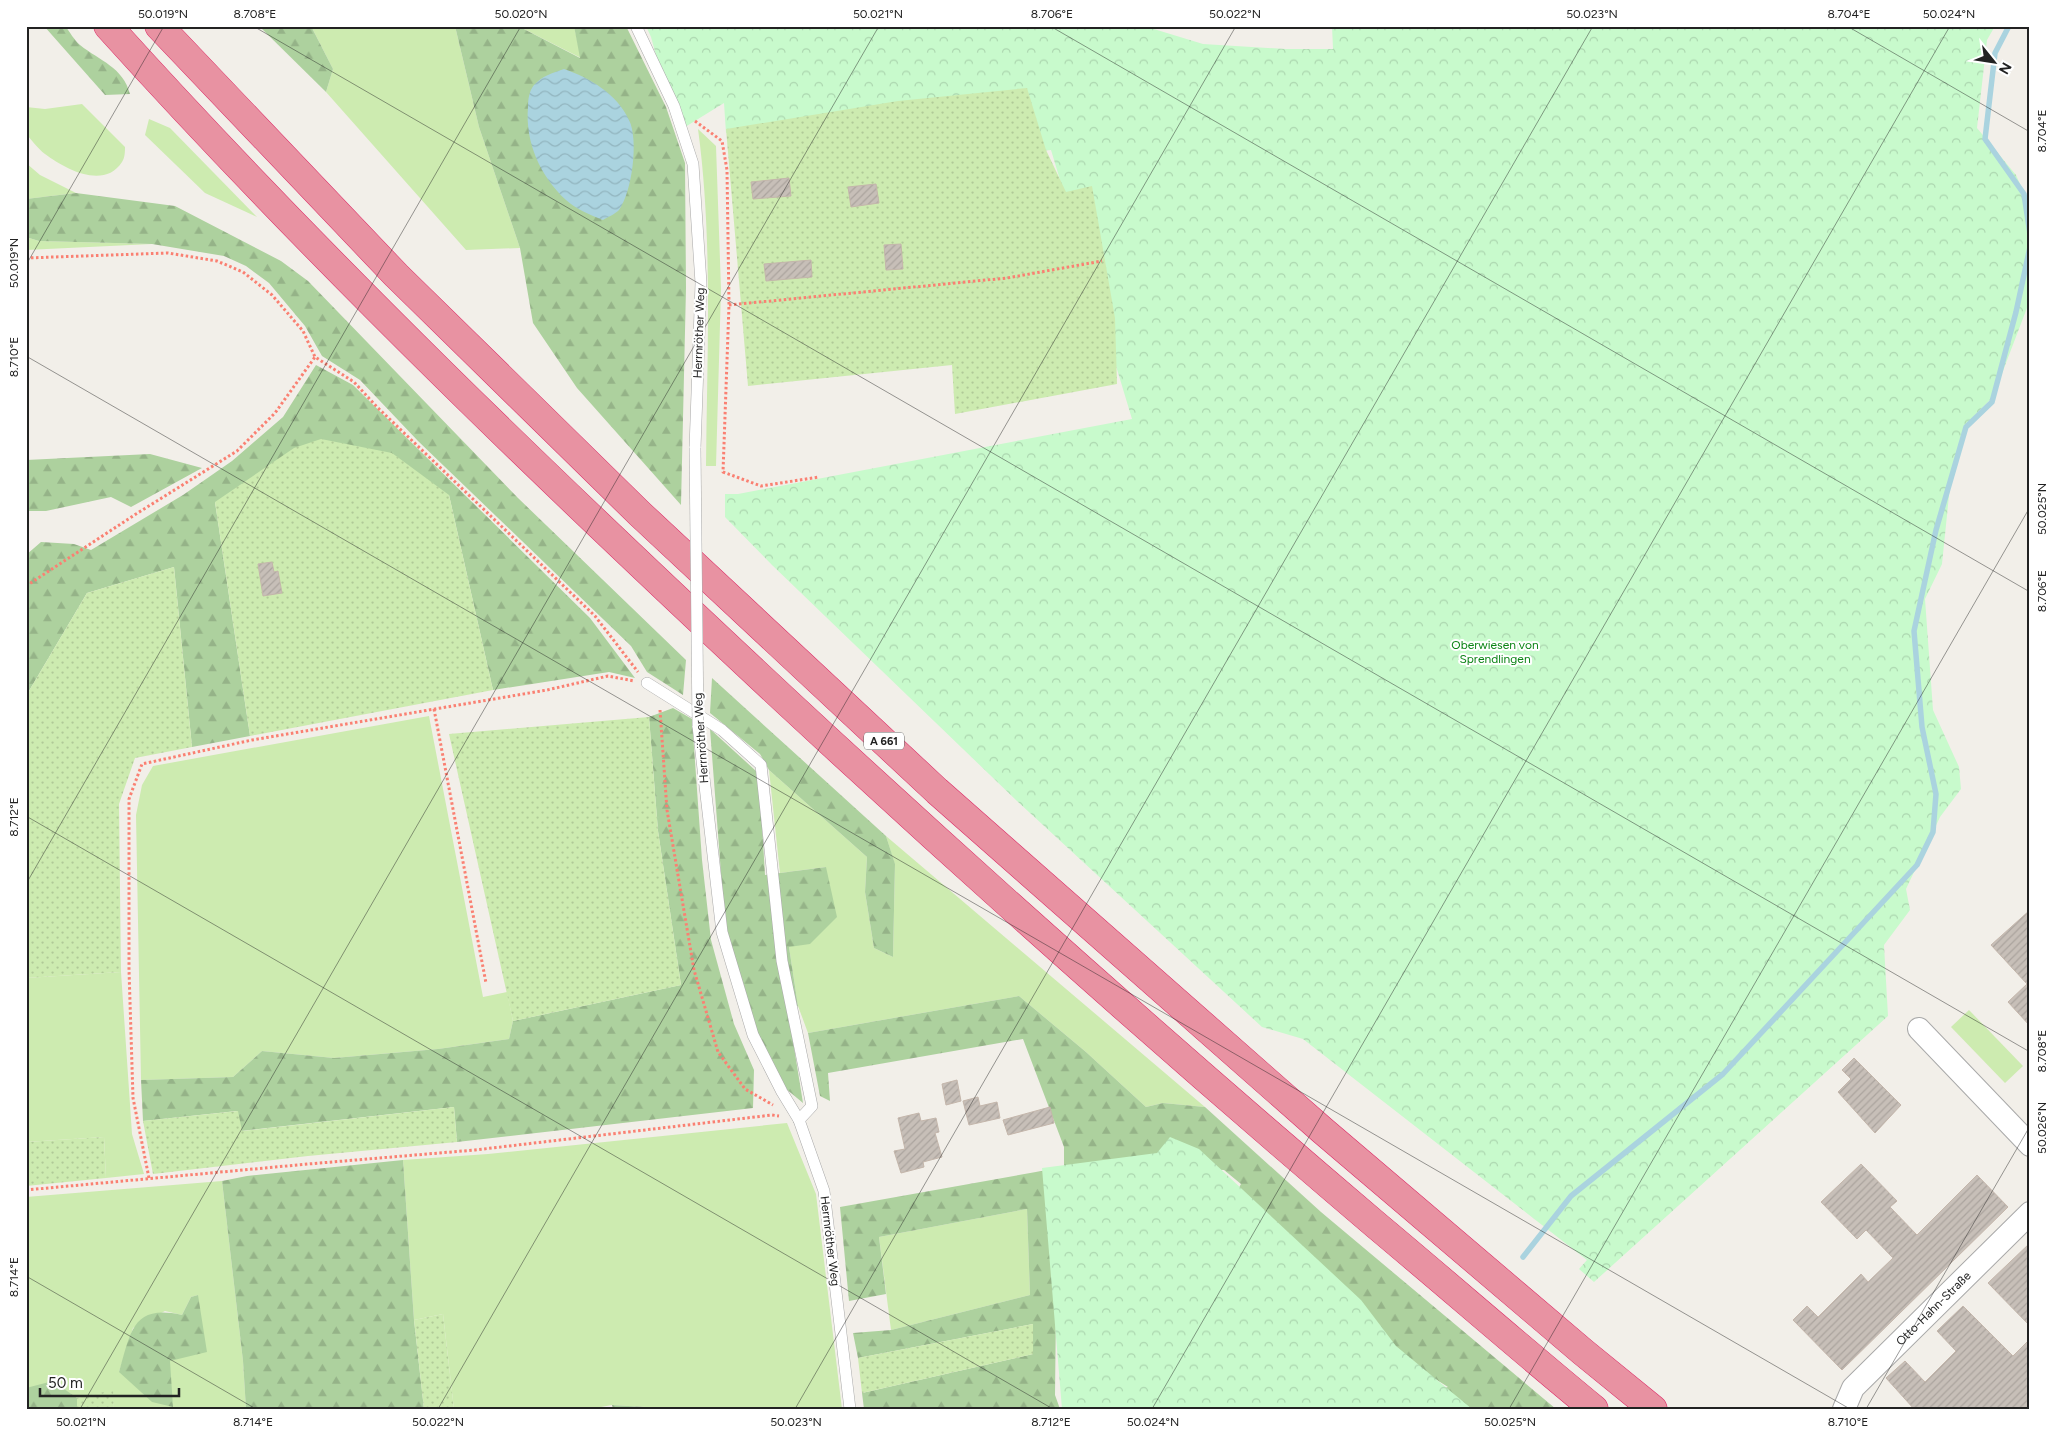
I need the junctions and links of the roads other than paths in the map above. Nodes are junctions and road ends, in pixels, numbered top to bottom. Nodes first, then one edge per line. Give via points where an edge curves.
1 (108, 26) edge
2 (159, 26) edge
3 (636, 26) edge
4 (646, 683) road end
5 (1918, 1029) dead end
6 (799, 1120) junction
7 (2030, 1145) edge
8 (2030, 1213) edge
9 (850, 1409) edge
10 (1594, 1409) edge
11 (1653, 1409) edge
12 (1844, 1409) edge

1 - 10 highway, A 661 via 372,304 622,549 904,810 1156,1036
2 - 11 highway, A 661 via 410,289 640,514 937,791 1322,1130
3 - 6 lane, Herrnröther Weg, bridge via 674,106 694,164 701,283 695,448 698,726 722,932 753,1035
4 - 6 lane via 722,730 761,765 782,961 812,1106
5 - 7 street
6 - 9 lane, Herrnröther Weg via 824,1191
8 - 12 street, Otto-Hahn-Straße via 1853,1388

